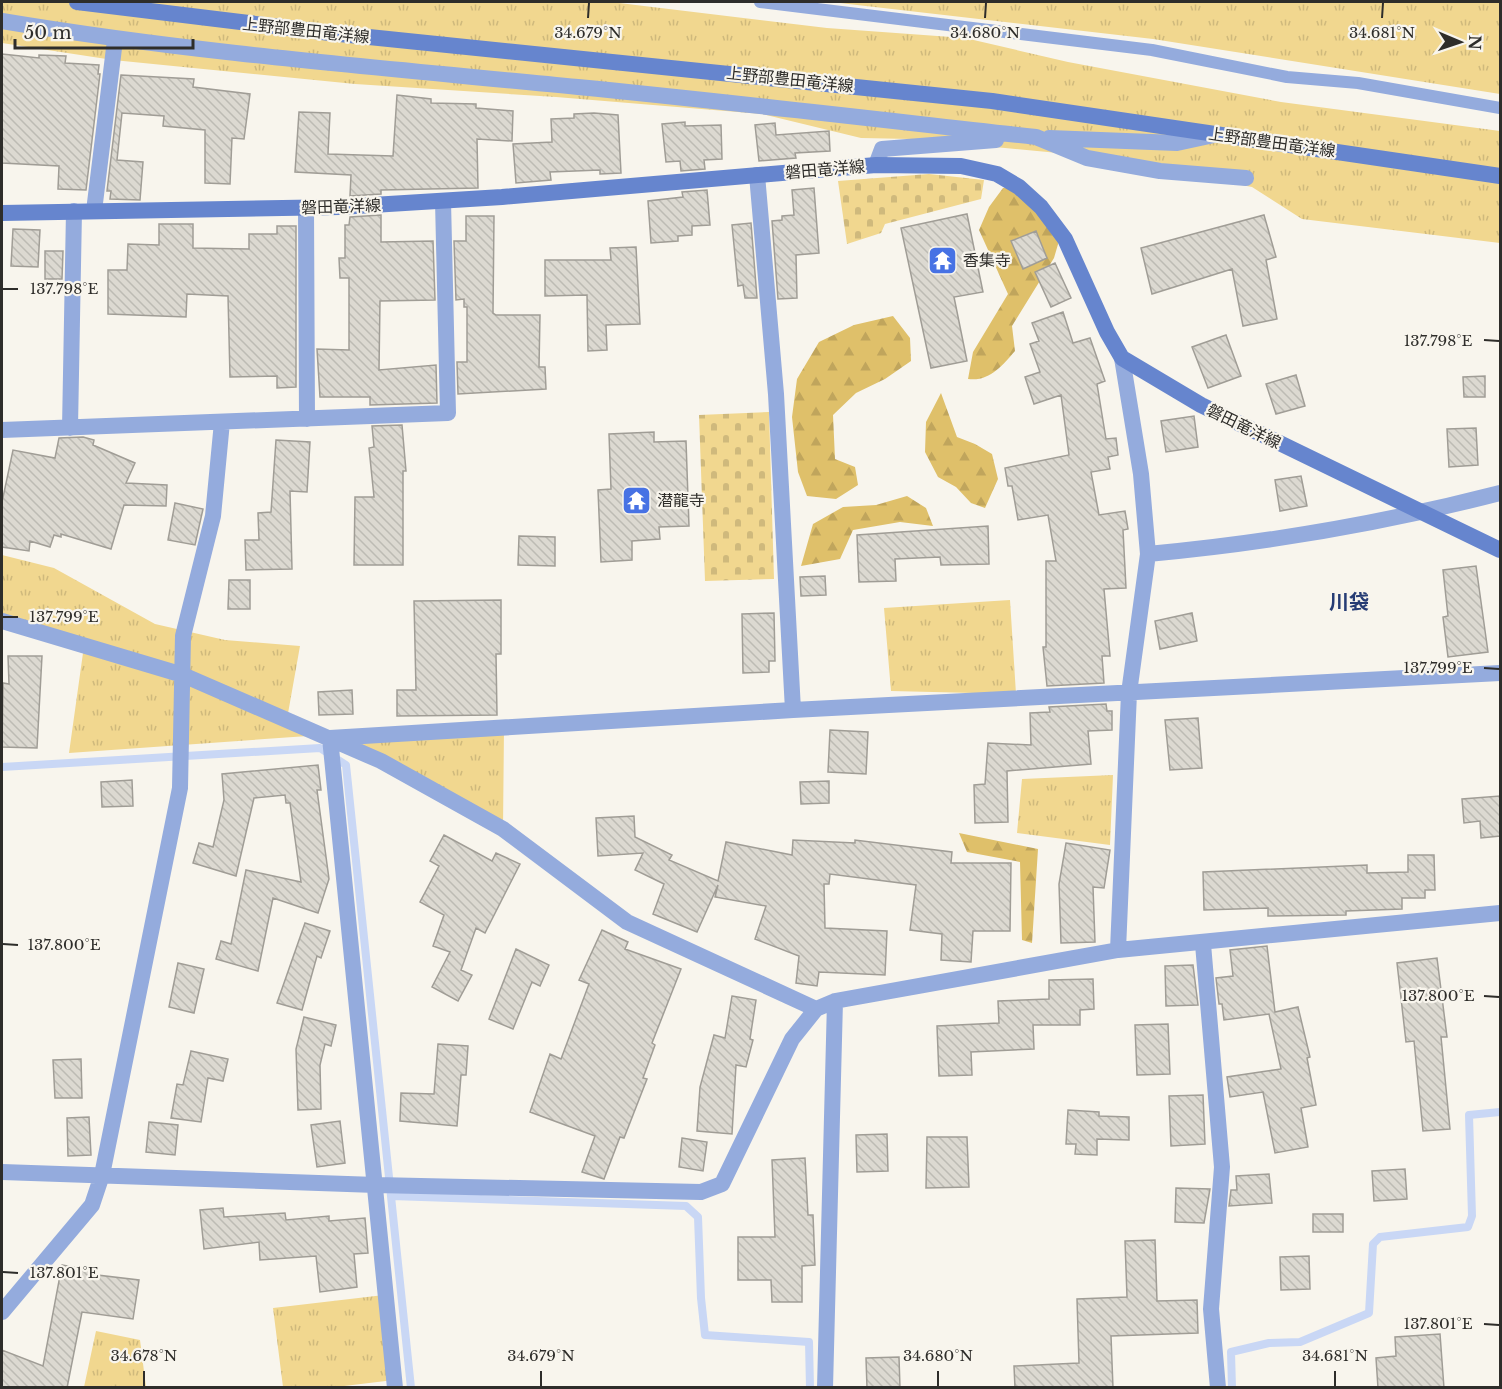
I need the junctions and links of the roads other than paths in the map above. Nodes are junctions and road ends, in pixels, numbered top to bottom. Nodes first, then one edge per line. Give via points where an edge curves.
1 (77, 2) edge
2 (760, 2) edge
3 (2, 21) edge
4 (115, 40) junction
5 (1500, 108) edge
6 (1218, 134) junction
7 (1036, 137) junction
8 (876, 165) junction
9 (757, 175) junction
10 (1500, 176) edge
11 (1246, 178) dead end
12 (443, 201) junction
13 (306, 208) junction
14 (74, 211) junction
15 (94, 211) junction
16 (2, 213) edge
17 (1122, 358) junction
18 (307, 418) junction
19 (222, 422) junction
20 (70, 428) junction
21 (2, 430) edge
22 (1500, 493) edge
23 (1424, 513) junction
24 (1500, 550) edge
25 (1148, 554) junction
26 (2, 621) edge
27 (1500, 673) edge
28 (183, 675) junction
29 (1129, 693) junction
30 (793, 710) junction
31 (330, 738) junction
32 (1500, 913) edge
33 (1203, 944) junction
34 (1118, 950) junction
35 (835, 1001) junction
36 (816, 1009) junction
37 (2, 1172) edge
38 (102, 1176) junction
39 (376, 1185) junction
40 (2, 1312) edge
41 (395, 1388) edge
42 (825, 1388) edge
43 (1218, 1388) edge

1 - 6 main road, 上野部豊田竜洋線 via 318,32 992,101
2 - 5 lane via 1152,50 1287,77 1358,83
3 - 4 street
4 - 7 street
4 - 15 street
6 - 7 street via 1177,143
6 - 10 main road, 上野部豊田竜洋線
7 - 8 street via 882,149
7 - 11 street via 1087,158 1160,171
8 - 9 main road, 磐田竜洋線
8 - 17 main road, 磐田竜洋線 via 961,166 997,174 1019,187 1041,207 1065,239
9 - 12 main road, 磐田竜洋線
9 - 30 street via 776,394
12 - 13 main road, 磐田竜洋線
12 - 18 street via 448,413
13 - 15 main road, 磐田竜洋線
13 - 18 street
14 - 15 main road, 磐田竜洋線
14 - 16 main road, 磐田竜洋線
14 - 20 street
17 - 23 main road, 磐田竜洋線 via 1201,405
17 - 25 street via 1141,474
18 - 19 street
19 - 20 street
19 - 28 street via 213,516 183,636
20 - 21 street
22 - 23 street
23 - 24 main road, 磐田竜洋線
23 - 25 street via 1247,544
25 - 29 street
26 - 28 street
27 - 29 street
28 - 31 street
28 - 38 street via 180,788
29 - 30 street
29 - 34 street
30 - 31 street
31 - 36 street via 381,761 502,829 627,922
31 - 39 street
32 - 33 street
33 - 34 street
33 - 43 street via 1222,1167 1211,1309
34 - 35 street
35 - 36 street
35 - 42 street
36 - 39 street via 792,1039 722,1184 701,1192
37 - 38 street
38 - 39 street
38 - 40 street via 92,1205
39 - 41 street

